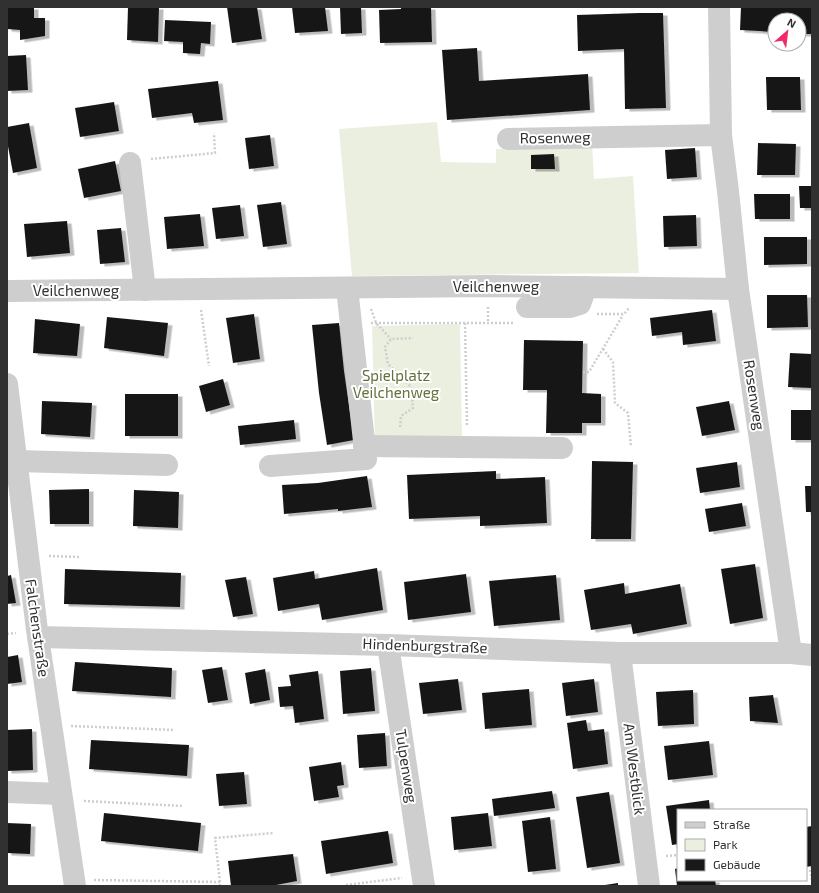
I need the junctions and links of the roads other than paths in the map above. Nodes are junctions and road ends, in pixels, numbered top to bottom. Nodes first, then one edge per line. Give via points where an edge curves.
1 (720, 7) edge
2 (721, 135) junction
3 (508, 139) dead end
4 (130, 163) dead end
5 (586, 287) junction
6 (347, 288) junction
7 (738, 289) junction
8 (145, 290) junction
9 (7, 291) edge
10 (523, 315) road end
11 (7, 384) edge
12 (364, 446) junction
13 (562, 448) dead end
14 (16, 461) junction
15 (167, 465) dead end
16 (270, 466) dead end
17 (38, 637) junction
18 (388, 645) junction
19 (620, 653) junction
20 (802, 654) edge
21 (7, 792) edge
22 (62, 797) junction
23 (423, 881) edge
24 (74, 883) edge
25 (649, 886) edge

1 - 2 street, Rosenweg
2 - 3 street, Rosenweg
2 - 7 street, Rosenweg
4 - 8 street
5 - 6 street, Veilchenweg
5 - 7 street, Veilchenweg
5 - 10 street via 580,304
6 - 8 street, Veilchenweg
6 - 12 street
7 - 20 street, Rosenweg
8 - 9 street, Veilchenweg
11 - 14 street, Falchenstraße
12 - 13 street
12 - 16 street via 366,460
14 - 15 street
14 - 17 street, Falchenstraße
17 - 18 street, Hindenburgstraße
17 - 22 street, Falchenstraße
18 - 19 street, Hindenburgstraße
18 - 23 street, Tulpenweg
19 - 20 street, Hindenburgstraße
19 - 25 street, Am Westblick
21 - 22 street
22 - 24 street, Falchenstraße

